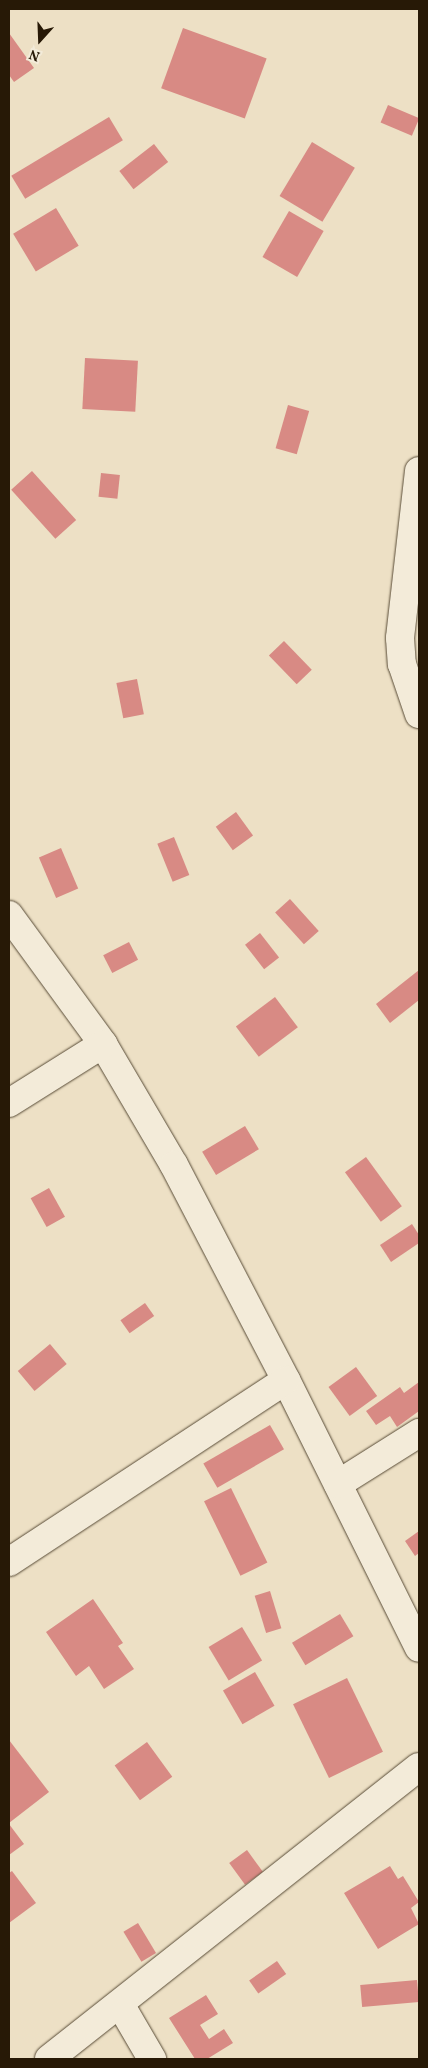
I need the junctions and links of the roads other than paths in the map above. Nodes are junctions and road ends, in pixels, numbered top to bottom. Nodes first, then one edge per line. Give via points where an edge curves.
1 (419, 471) edge
2 (419, 714) edge
3 (9, 915) edge
4 (104, 1044) junction
5 (9, 1103) edge
6 (286, 1380) junction
7 (419, 1433) edge
8 (338, 1484) junction
9 (9, 1562) edge
10 (419, 1648) edge
11 (419, 1767) edge
12 (120, 2004) junction
13 (49, 2059) edge
14 (152, 2059) edge

1 - 2 street via 400,638 402,664
3 - 4 street
4 - 5 street
4 - 6 street via 174,1165
6 - 8 street
6 - 9 street
7 - 8 street
8 - 10 street
11 - 12 street
12 - 13 street
12 - 14 street

